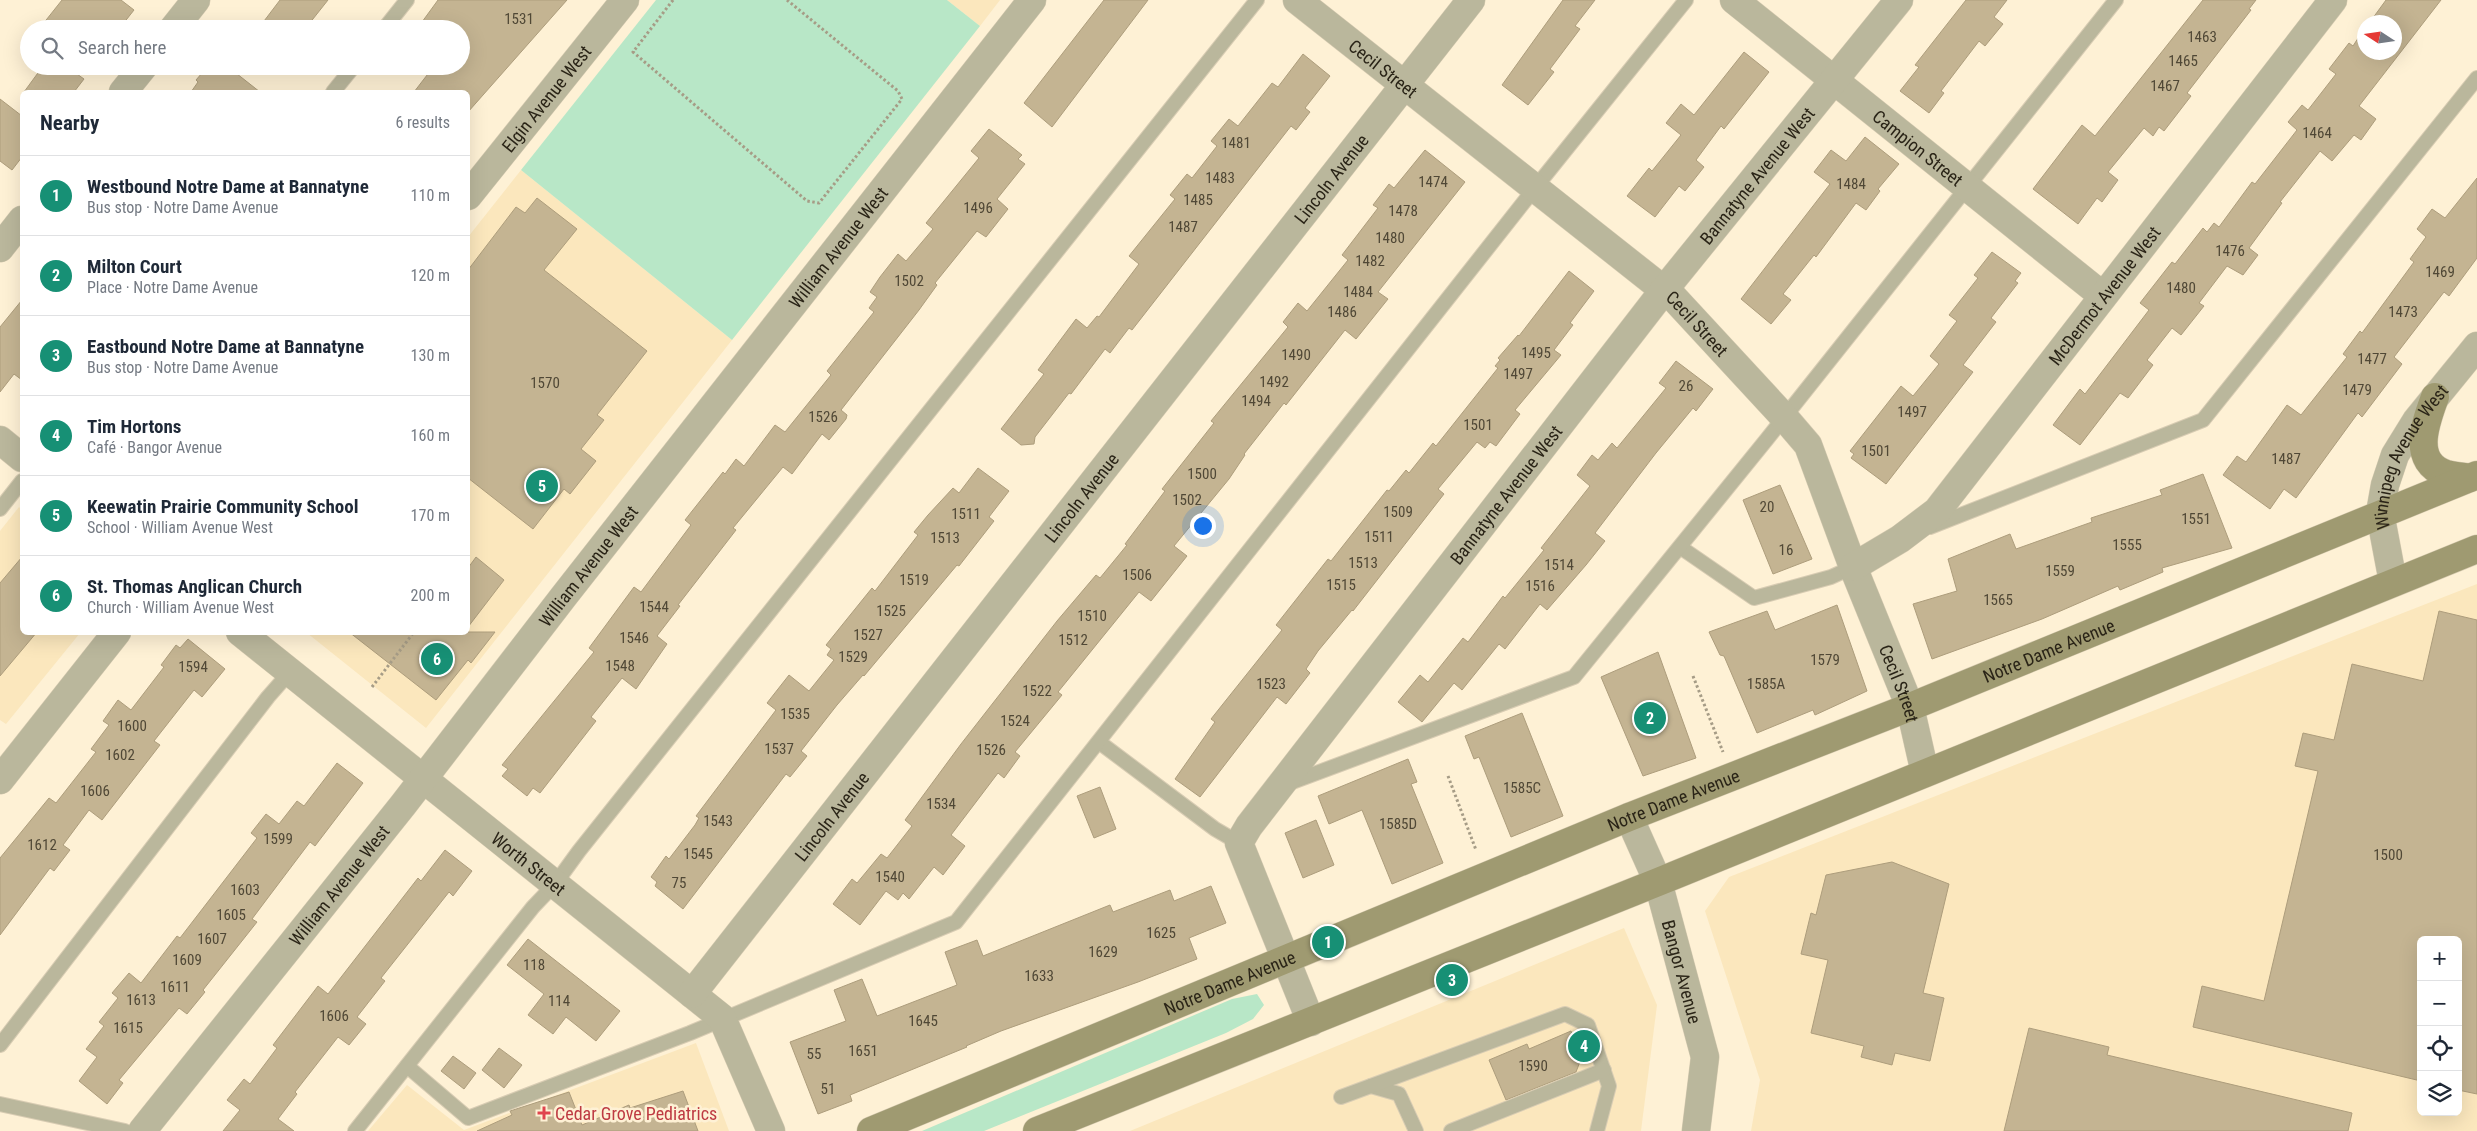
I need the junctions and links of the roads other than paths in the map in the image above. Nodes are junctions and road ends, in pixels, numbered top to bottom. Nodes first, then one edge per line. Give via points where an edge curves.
1 (196, 0) edge
2 (407, 0) edge
3 (625, 0) edge
4 (1032, 0) edge
5 (1257, 0) edge
6 (1297, 0) edge
7 (1471, 0) edge
8 (1686, 0) edge
9 (1734, 0) edge
10 (1899, 0) edge
11 (2116, 0) edge
12 (2333, 0) edge
13 (181, 20) edge
14 (391, 20) edge
15 (137, 75) edge
16 (347, 75) edge
17 (2477, 78) edge
18 (1834, 82) junction
19 (1405, 85) junction
20 (125, 90) edge
21 (335, 90) edge
22 (1967, 187) junction
23 (1535, 188) junction
24 (470, 194) edge
25 (20, 223) edge
26 (0, 248) edge
27 (1664, 290) junction
28 (2104, 296) junction
29 (2477, 346) edge
30 (2434, 397) junction
31 (1784, 417) junction
32 (0, 440) edge
33 (20, 456) edge
34 (2473, 476) edge
35 (20, 484) edge
36 (0, 509) edge
37 (2380, 513) junction
38 (1900, 539) junction
39 (1680, 547) junction
40 (2474, 552) edge
41 (1853, 567) junction
42 (2393, 582) junction
43 (114, 635) edge
44 (244, 635) edge
45 (290, 672) junction
46 (1910, 707) junction
47 (1099, 742) junction
48 (1926, 773) junction
49 (423, 779) junction
50 (0, 780) edge
51 (1282, 786) junction
52 (1629, 817) junction
53 (1239, 843) junction
54 (1658, 882) junction
55 (555, 884) junction
56 (1285, 960) junction
57 (692, 994) junction
58 (722, 1018) junction
59 (1311, 1022) junction
60 (0, 1045) edge
61 (407, 1066) junction
62 (1604, 1070) junction
63 (1370, 1086) junction
64 (1341, 1097) dead end
65 (0, 1104) edge
66 (126, 1131) edge
67 (142, 1131) edge
68 (355, 1131) edge
69 (771, 1131) edge
70 (871, 1131) edge
71 (1037, 1131) edge
72 (1416, 1131) edge
73 (1450, 1131) edge
74 (1597, 1131) edge
75 (1696, 1131) edge

1 - 13 street
2 - 14 lane
3 - 24 street, Elgin Avenue West
4 - 49 street, William Avenue West
5 - 55 lane
6 - 19 street, Cecil Street
7 - 19 street, Lincoln Avenue
8 - 23 lane
9 - 18 street, Campion Street
10 - 18 street, Bannatyne Avenue West
11 - 22 lane
12 - 28 street, McDermot Avenue West
15 - 20 street
16 - 21 lane
17 - 38 lane via 2204,420
18 - 22 street, Campion Street
18 - 27 street, Bannatyne Avenue West
19 - 23 street, Cecil Street
19 - 57 street, Lincoln Avenue
22 - 28 street, Campion Street
22 - 31 lane
23 - 27 street, Cecil Street
23 - 47 lane
25 - 26 street
27 - 31 street, Cecil Street
27 - 51 street, Bannatyne Avenue West
28 - 38 street, McDermot Avenue West via 1937,511
29 - 30 street, Winnipeg Avenue West
30 - 34 main road via 2423,429 2422,443 2429,461 2445,473
30 - 37 street, Winnipeg Avenue West via 2395,455
31 - 39 lane
31 - 41 street, Cecil Street via 1808,445
32 - 33 street
34 - 37 main road, Notre Dame Avenue
35 - 36 lane
37 - 42 street, Winnipeg Avenue West
37 - 46 main road, Notre Dame Avenue
38 - 41 street, McDermot Avenue West
39 - 41 lane via 1754,598 1831,578
39 - 51 lane via 1574,677
40 - 42 main road
41 - 46 street, Cecil Street
42 - 48 main road
43 - 50 street
44 - 45 street, Worth Street
45 - 49 street, Worth Street
45 - 60 lane
46 - 48 street, Cecil Street
46 - 52 main road, Notre Dame Avenue
47 - 53 lane via 1215,829
47 - 58 lane via 956,922
48 - 54 main road
49 - 55 street, Worth Street
49 - 67 street, William Avenue West
51 - 53 street, Bannatyne Avenue West
52 - 54 street, Bangor Avenue
52 - 56 main road, Notre Dame Avenue
53 - 56 street
54 - 59 main road
54 - 75 street, Bangor Avenue via 1705,1057
55 - 57 street, Worth Street
55 - 61 lane via 533,907
56 - 59 street
56 - 70 main road, Notre Dame Avenue
57 - 58 street, Worth Street
58 - 61 lane via 468,1118
58 - 69 street, Worth Street
59 - 71 main road
61 - 68 lane
62 - 63 lane via 1588,1024 1565,1014
62 - 73 lane
62 - 74 lane via 1609,1086
63 - 64 lane
63 - 72 lane via 1399,1094
65 - 66 lane

